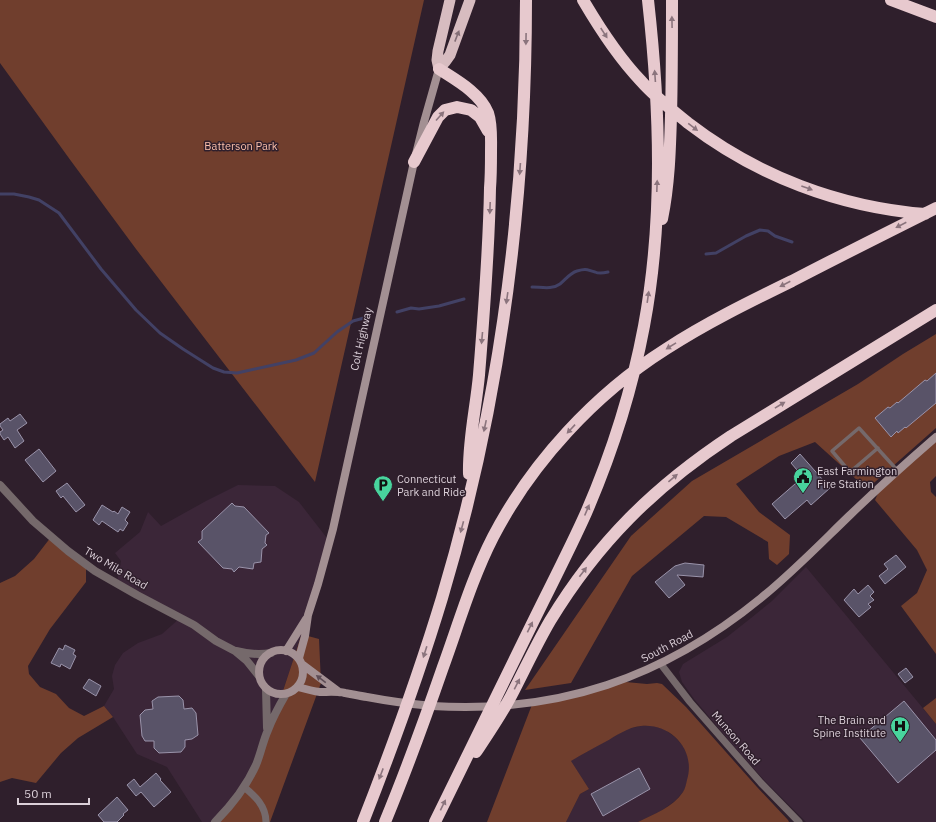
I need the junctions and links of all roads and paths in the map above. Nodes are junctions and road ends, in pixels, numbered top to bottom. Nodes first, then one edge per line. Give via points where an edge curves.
1 (450, 0) edge
2 (470, 0) edge
3 (526, 0) edge
4 (583, 0) edge
5 (648, 0) edge
6 (672, 0) edge
7 (891, 0) edge
8 (936, 17) edge
9 (439, 69) junction
10 (491, 141) junction
11 (414, 162) junction
12 (936, 208) edge
13 (936, 214) edge
14 (652, 267) junction
15 (936, 310) edge
16 (936, 437) edge
17 (878, 448) junction
18 (898, 470) junction
19 (0, 485) edge
20 (471, 489) junction
21 (308, 615) junction
22 (235, 651) junction
23 (286, 651) junction
24 (271, 653) junction
25 (301, 662) junction
26 (660, 663) junction
27 (259, 676) junction
28 (298, 687) junction
29 (266, 689) junction
30 (339, 692) junction
31 (286, 694) junction
32 (267, 731) junction
33 (244, 787) junction
34 (452, 788) junction
35 (215, 822) edge
36 (266, 822) edge
37 (363, 822) edge
38 (386, 822) edge
39 (435, 822) edge
40 (799, 822) edge

1 - 9 highway, Colt Highway via 438,51
9 -> 2 highway, Colt Highway via 450,55
3 -> 20 highway via 522,143 513,251 502,331
4 -> 13 highway via 609,41 648,89 706,136 745,161 790,182 837,198 904,212
14 -> 5 highway via 657,183 657,126
14 -> 6 highway via 662,223 669,168
7 - 8 highway
9 - 10 highway via 471,92 484,105 490,121
9 - 11 main road, Colt Highway
11 -> 10 highway via 438,117 449,109 465,108 477,113
10 -> 20 highway via 487,266 469,453
11 - 21 main road, Colt Highway via 333,529
12 -> 38 highway via 748,303 670,347 622,381 594,405 565,436 514,502 481,563
34 -> 14 highway via 586,513 605,464 634,371 644,327
34 -> 15 highway via 494,724 543,634 571,589 602,548 641,507 677,475 724,441
16 - 18 main road, South Road
17 - 17 lane via 859,428 832,451 850,472
17 - 18 lane
18 - 26 main road, South Road via 780,582 732,620
19 - 22 street, Two Mile Road via 33,521 68,551 95,570 194,624 216,641
20 -> 37 highway via 426,651
21 - 23 main road, Colt Highway
21 - 25 main road, Colt Highway
22 - 24 street, Two Mile Road via 251,654
22 - 27 street, Two Mile Road
23 - 24 main road
23 - 25 main road via 293,653
24 - 27 main road via 261,662
25 - 28 main road via 304,673
30 -> 25 main road, South Road
26 - 30 main road, South Road via 621,681 567,696 493,706 420,705
26 - 40 street, Munson Road via 761,784
27 - 29 main road
28 - 30 main road, South Road via 320,692
28 - 31 main road
29 - 31 main road via 279,695
29 - 32 street
31 - 32 street
32 - 33 street
33 - 35 street
33 - 36 street via 259,802 265,813
39 -> 34 highway

